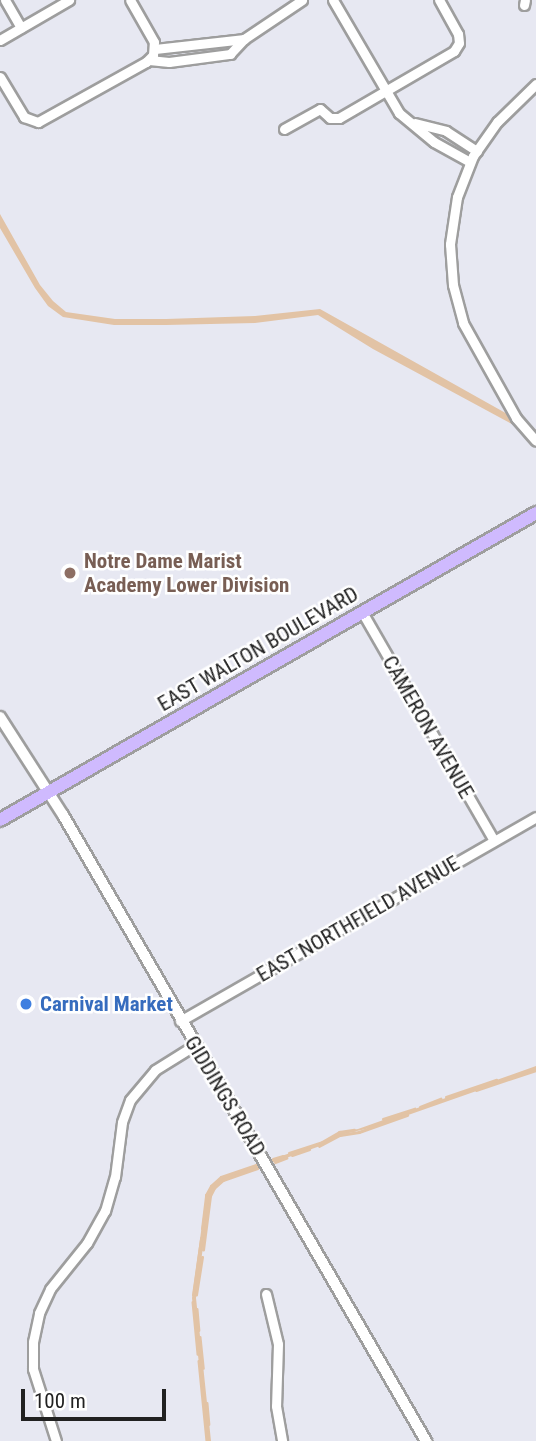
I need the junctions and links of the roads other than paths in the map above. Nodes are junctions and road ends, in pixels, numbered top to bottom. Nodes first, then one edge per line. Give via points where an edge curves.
1 (5, 0) edge
2 (69, 0) edge
3 (130, 0) edge
4 (302, 0) edge
5 (333, 0) edge
6 (439, 0) edge
7 (21, 28) junction
8 (244, 39) junction
9 (0, 40) edge
10 (155, 49) junction
11 (149, 60) junction
12 (0, 77) edge
13 (536, 84) edge
14 (386, 91) junction
15 (413, 123) junction
16 (284, 129) dead end
17 (477, 151) junction
18 (470, 162) junction
19 (536, 441) edge
20 (536, 513) edge
21 (362, 612) junction
22 (0, 717) edge
23 (48, 792) junction
24 (536, 817) edge
25 (0, 820) edge
26 (494, 841) junction
27 (180, 1021) junction
28 (195, 1045) junction
29 (266, 1294) dead end
30 (424, 1440) edge
31 (56, 1441) edge
32 (282, 1441) edge

1 - 7 street
2 - 7 street
3 - 10 street
4 - 8 street
5 - 14 street
6 - 14 street via 458,34 456,49
7 - 9 street
8 - 10 street
8 - 11 street via 235,51 222,56
10 - 11 street
11 - 12 street via 38,122 24,117
13 - 17 street via 497,122
14 - 15 street via 399,113
14 - 16 street via 339,118 326,116 320,108
15 - 17 street via 446,131
15 - 18 street
17 - 18 street
18 - 19 street via 452,219 450,258 455,295 473,343 516,418
20 - 21 main road, EAST WALTON BOULEVARD
21 - 23 main road, EAST WALTON BOULEVARD
21 - 26 street, CAMERON AVENUE
22 - 23 street, GIDDINGS ROAD
23 - 25 main road, EAST WALTON BOULEVARD
23 - 27 street, GIDDINGS ROAD
24 - 26 street, EAST NORTHFIELD AVENUE
26 - 27 street, EAST NORTHFIELD AVENUE
27 - 28 street, GIDDINGS ROAD
28 - 30 street, GIDDINGS ROAD
28 - 31 street via 155,1070 130,1100 105,1211 87,1243 50,1289 39,1313 32,1348 34,1376
29 - 32 street via 278,1344 276,1406

